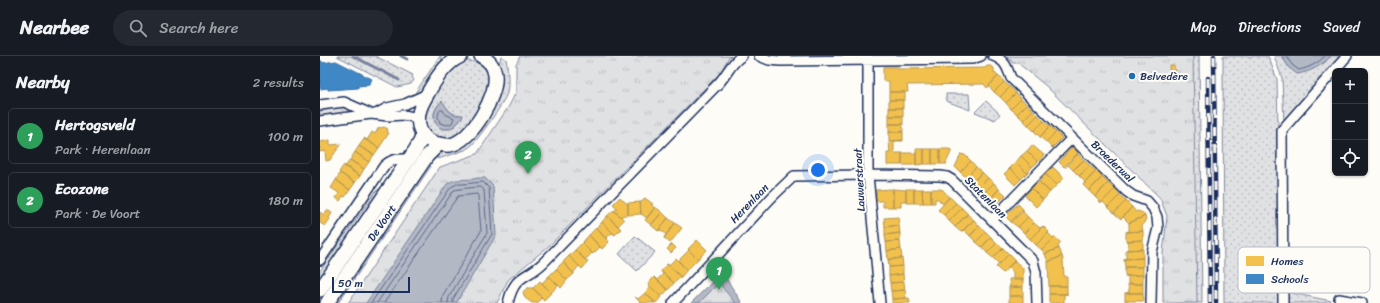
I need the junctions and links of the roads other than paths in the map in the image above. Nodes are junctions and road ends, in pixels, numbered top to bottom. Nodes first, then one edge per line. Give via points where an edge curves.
1 (461, 56) edge
2 (481, 56) edge
3 (742, 56) edge
4 (759, 56) edge
5 (981, 56) edge
6 (994, 56) edge
7 (1347, 56) edge
8 (868, 58) edge
9 (494, 60) edge
10 (446, 61) edge
11 (427, 94) junction
12 (320, 105) edge
13 (373, 114) junction
14 (418, 118) junction
15 (320, 121) edge
16 (422, 134) junction
17 (1072, 138) junction
18 (439, 144) junction
19 (409, 159) junction
20 (868, 175) junction
21 (992, 220) junction
22 (1283, 247) edge
23 (320, 260) edge
24 (320, 290) edge
25 (1283, 293) edge
26 (1339, 299) dead end
27 (327, 303) edge
28 (508, 303) edge
29 (673, 303) edge
30 (880, 303) edge
31 (1036, 303) edge
32 (1151, 303) edge
33 (1283, 303) edge
34 (1362, 303) edge

1 - 10 street
2 - 9 street
3 - 28 street via 733,62 718,84 612,193 536,269 518,280 511,291
4 - 8 street via 775,61
5 - 8 street via 972,59
6 - 17 street, Broederwal via 1002,60 1012,78
7 - 22 street via 1282,130
8 - 20 street, Lauwerstraat
9 - 18 street via 496,86 483,113 463,139 450,145
10 - 11 street
11 - 13 street
11 - 14 street
12 - 13 street via 344,102
13 - 14 street
13 - 15 street
14 - 16 street
16 - 18 street via 429,141
16 - 19 street, De Voort
17 - 21 street
17 - 32 street, Broederwal via 1126,191 1147,201 1153,208 1158,228 1152,252
18 - 27 street, De Voort via 427,156
19 - 23 street via 389,161 384,166
19 - 24 street, De Voort
20 - 21 street, Statenlaan via 947,177
20 - 29 street, Herenlaan via 794,176 766,202
20 - 30 street, Lauwerstraat
21 - 31 street, Statenlaan via 1033,261 1036,273
25 - 33 street
26 - 34 street

